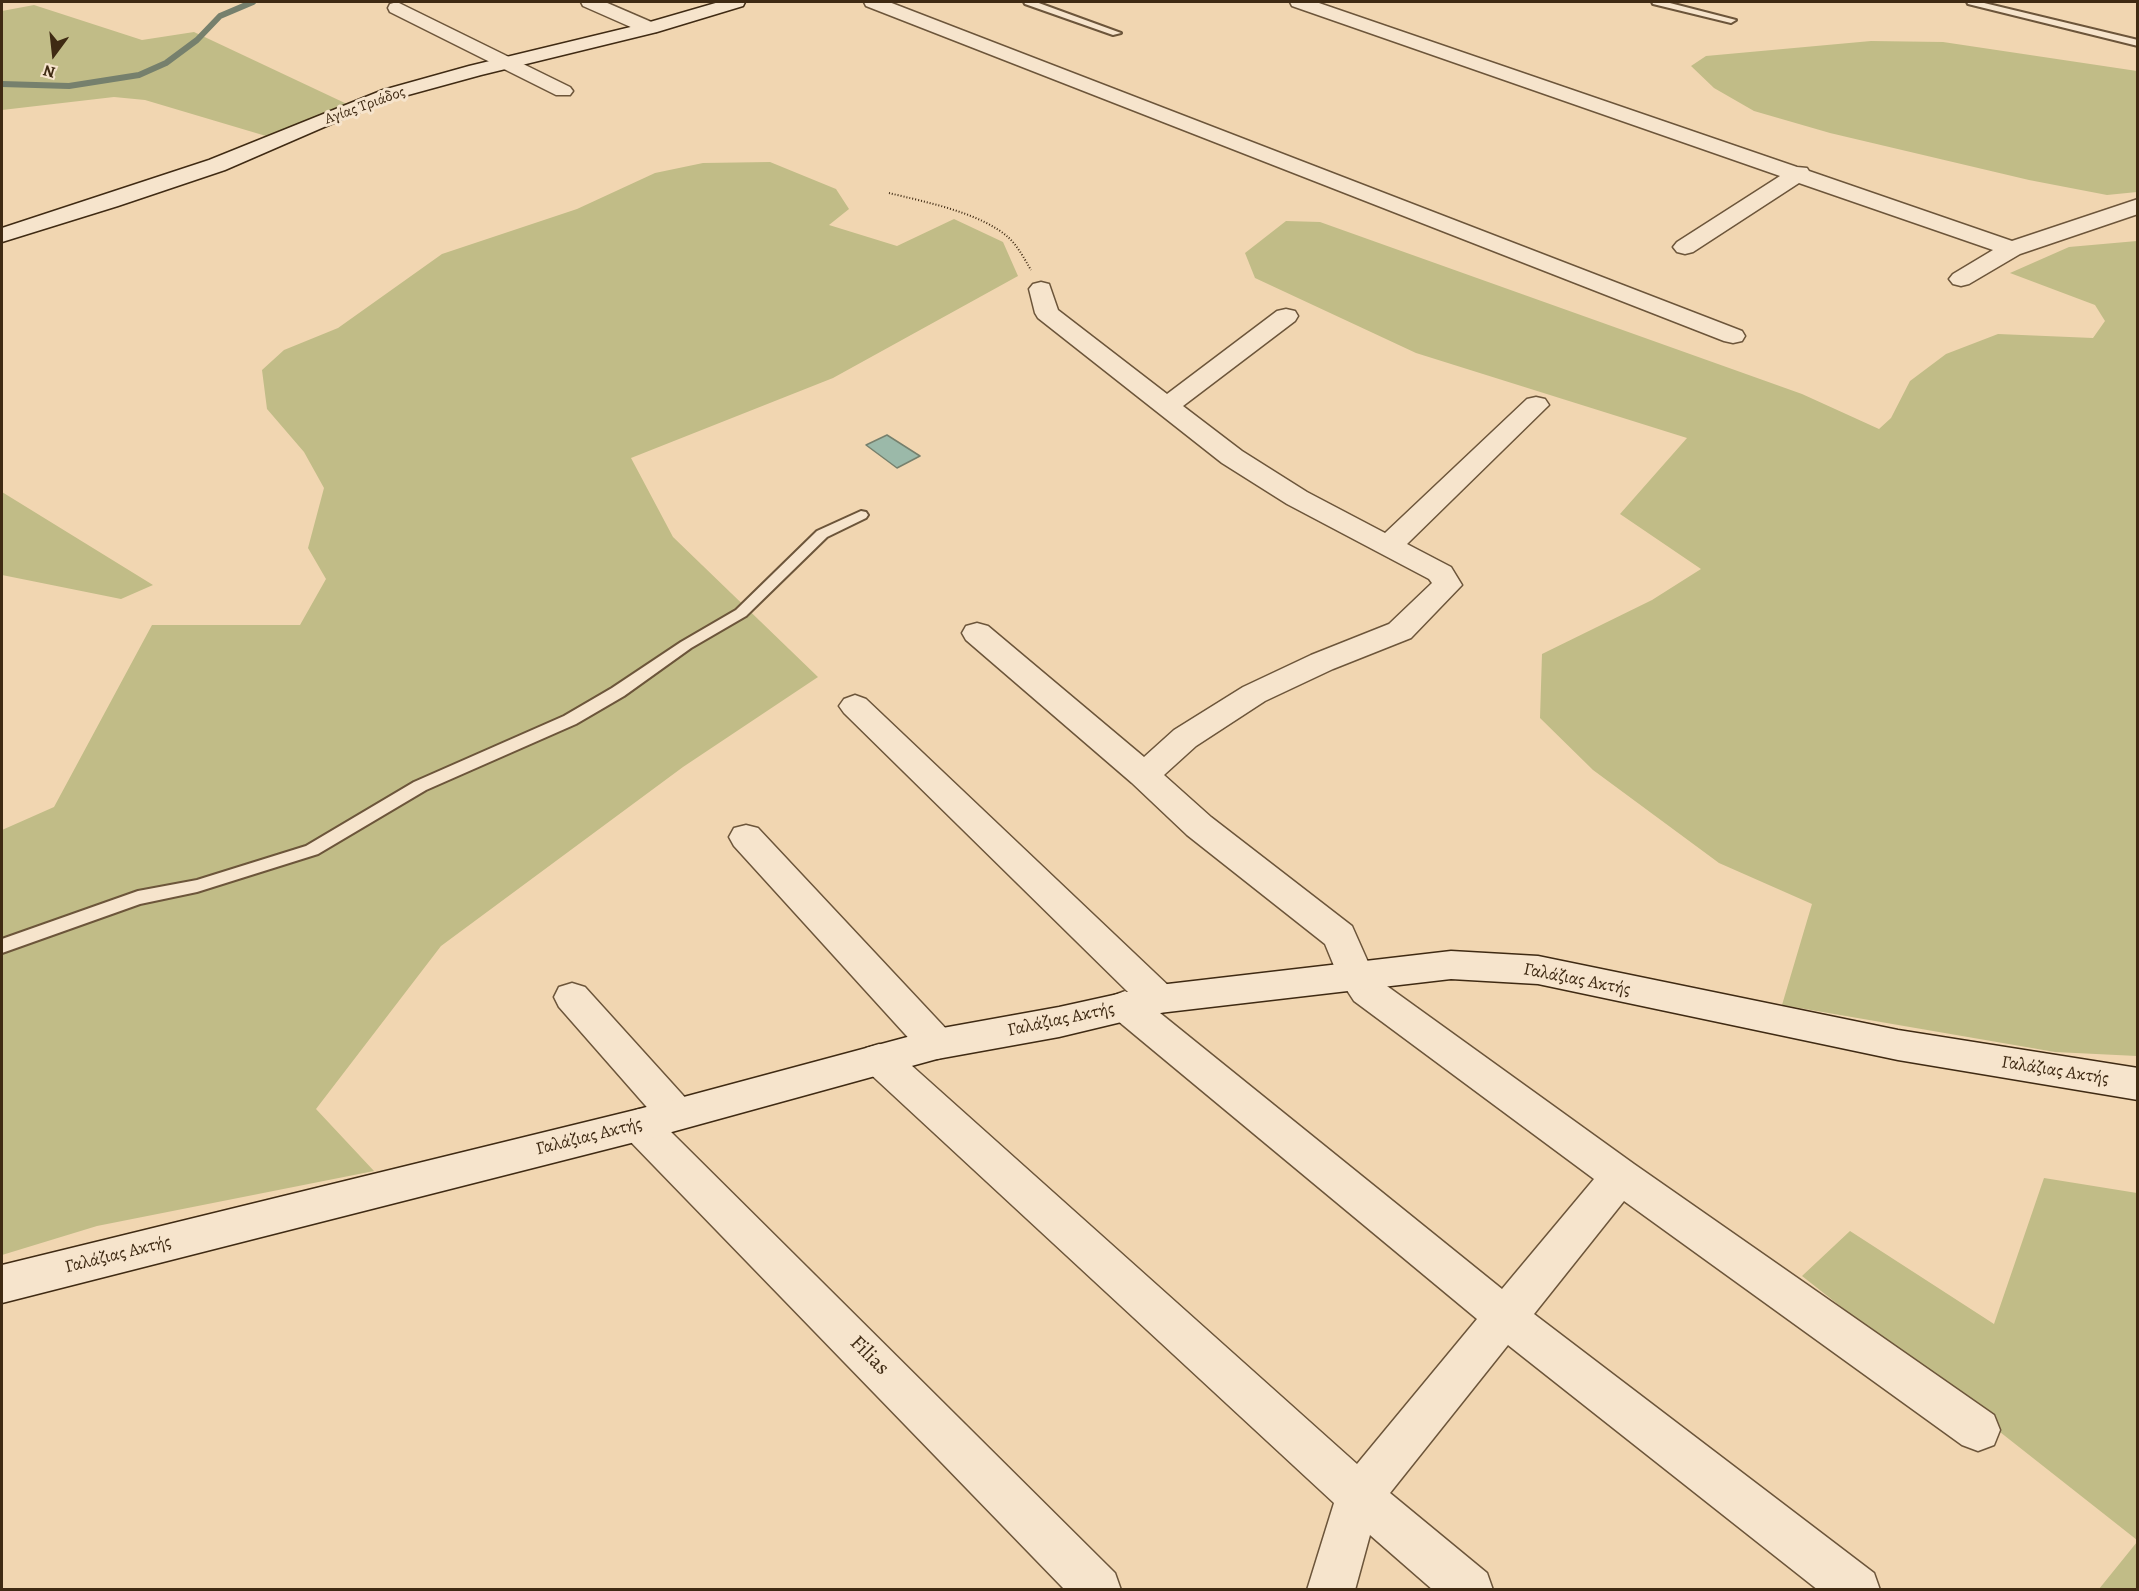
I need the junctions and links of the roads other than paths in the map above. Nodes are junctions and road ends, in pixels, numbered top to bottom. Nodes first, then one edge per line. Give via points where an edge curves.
1 (590, 2) edge
2 (736, 2) edge
3 (873, 2) edge
4 (1028, 2) edge
5 (1299, 2) edge
6 (1656, 2) edge
7 (1971, 2) edge
8 (397, 8) dead end
9 (1731, 20) dead end
10 (649, 28) junction
11 (1116, 33) dead end
12 (2138, 43) edge
13 (506, 63) junction
14 (563, 91) dead end
15 (1800, 173) junction
16 (2138, 206) edge
17 (2, 235) edge
18 (1684, 247) dead end
19 (2012, 249) junction
20 (1961, 279) dead end
21 (1041, 290) road end
22 (1286, 316) dead end
23 (1732, 336) dead end
24 (1168, 405) junction
25 (1536, 405) dead end
26 (861, 515) dead end
27 (1388, 546) junction
28 (976, 633) dead end
29 (855, 706) dead end
30 (1144, 775) junction
31 (746, 837) dead end
32 (2, 946) edge
33 (1357, 978) junction
34 (572, 997) dead end
35 (1142, 1003) junction
36 (937, 1044) junction
37 (879, 1059) junction
38 (2138, 1084) edge
39 (658, 1119) junction
40 (1620, 1176) junction
41 (2, 1284) edge
42 (1505, 1317) junction
43 (1978, 1430) dead end
44 (1359, 1496) junction
45 (1098, 1590) edge
46 (1331, 1590) edge
47 (1470, 1590) edge
48 (1857, 1590) edge

1 - 10 street
2 - 10 street, Αγίας Τριάδος
3 - 23 street
4 - 11 lane
5 - 15 street
6 - 9 lane
7 - 12 lane
8 - 13 street
10 - 13 street, Αγίας Τριάδος
13 - 14 street
13 - 17 street, Αγίας Τριάδος via 390,94 218,164
15 - 18 street
15 - 19 street
16 - 19 street
19 - 20 street
21 - 24 street via 1047,313
22 - 24 street
24 - 27 street via 1232,457 1297,498
25 - 27 street
26 - 32 lane via 822,534 741,613 570,720 420,786 312,849 197,886 138,898
27 - 30 street via 1441,573 1447,585 1400,631 1254,694 1185,738
28 - 30 street
29 - 35 street
30 - 33 street via 1199,826 1339,936
31 - 36 street
33 - 35 street, Γαλάζιας Ακτής
33 - 38 street, Γαλάζιας Ακτής via 1451,965 1538,970 1898,1045
33 - 40 street via 1366,991
34 - 39 street, Filias
35 - 36 street, Γαλάζιας Ακτής
35 - 42 street
36 - 37 street, Γαλάζιας Ακτής
37 - 39 street, Γαλάζιας Ακτής
37 - 44 street
39 - 41 street, Γαλάζιας Ακτής
39 - 45 street, Filias
40 - 42 street
40 - 43 street
42 - 44 street
42 - 48 street
44 - 46 street
44 - 47 street

